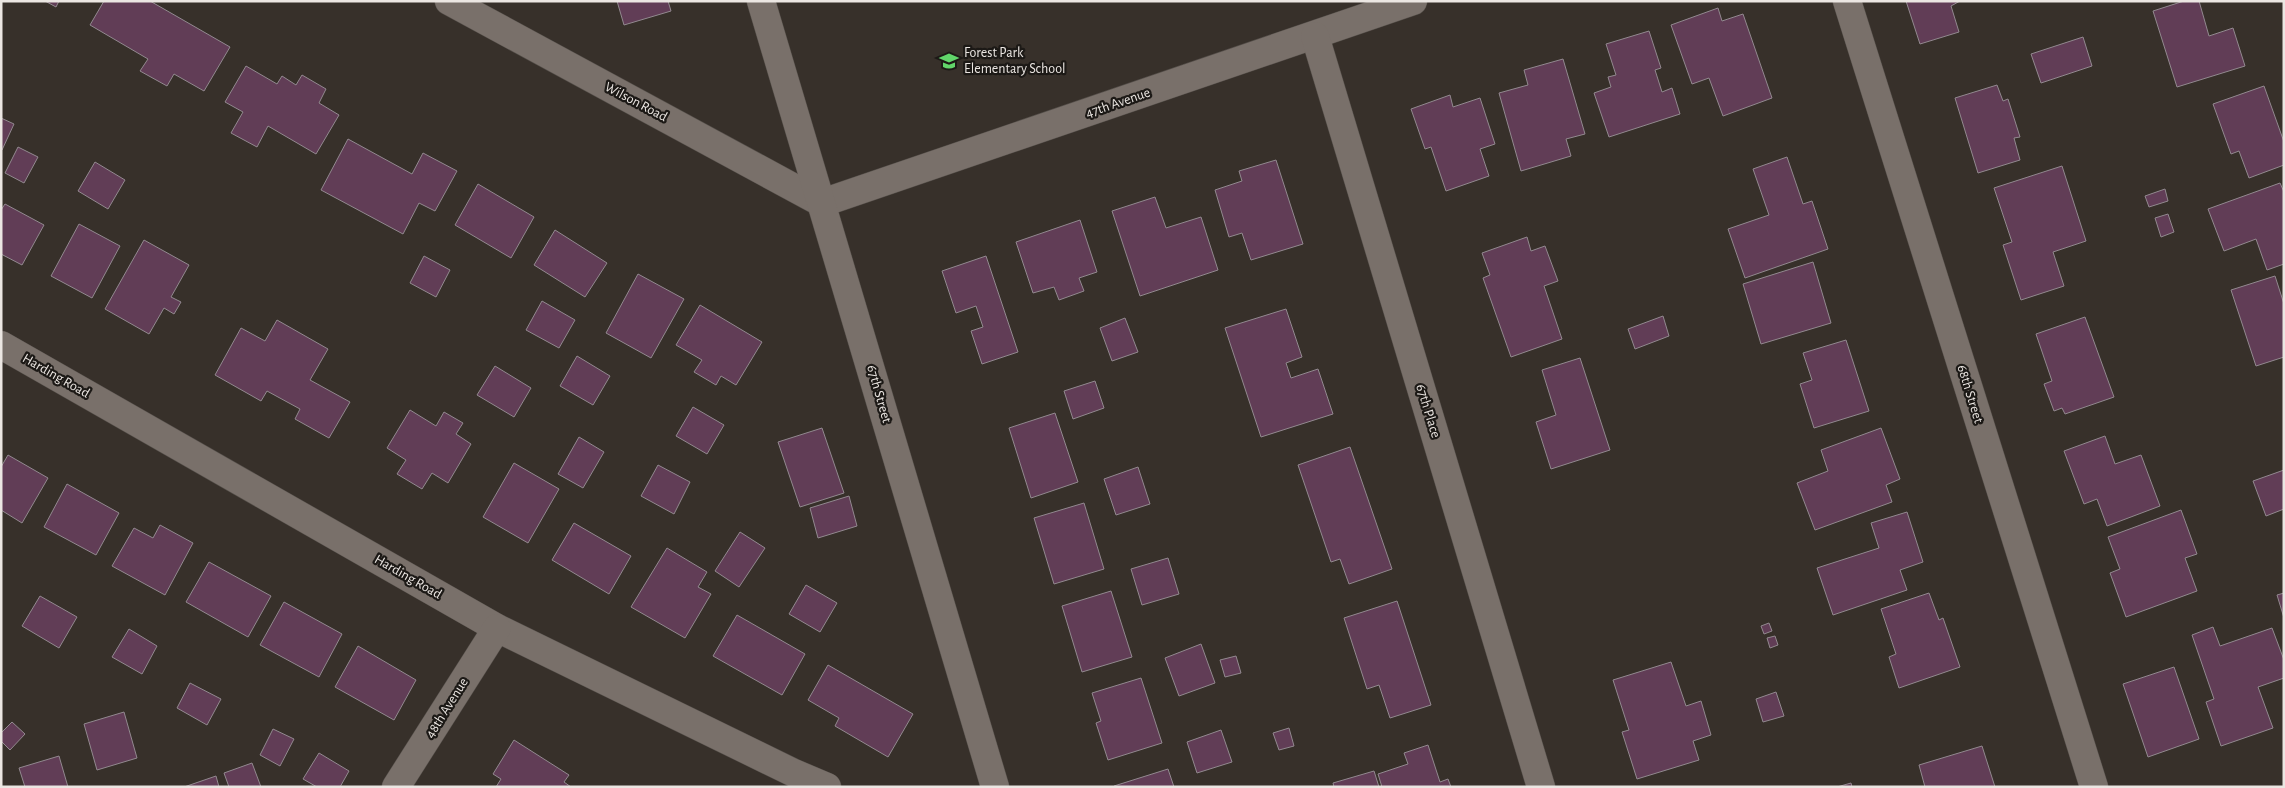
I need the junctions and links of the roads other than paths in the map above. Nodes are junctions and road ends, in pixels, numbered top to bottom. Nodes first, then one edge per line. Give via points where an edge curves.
1 (449, 1) edge
2 (761, 1) edge
3 (1413, 1) edge
4 (1847, 1) edge
5 (1315, 36) junction
6 (822, 203) junction
7 (1, 345) edge
8 (497, 628) junction
9 (396, 787) edge
10 (826, 787) edge
11 (995, 787) edge
12 (1541, 787) edge
13 (2094, 787) edge

1 - 6 street, Wilson Road
2 - 6 street, 67th Street
3 - 5 street, 47th Avenue
4 - 13 street, 68th Street
5 - 6 street, 47th Avenue
5 - 12 street, 67th Place
6 - 11 street, 67th Street
7 - 8 street, Harding Road
8 - 9 street, 48th Avenue
8 - 10 street, Harding Road

